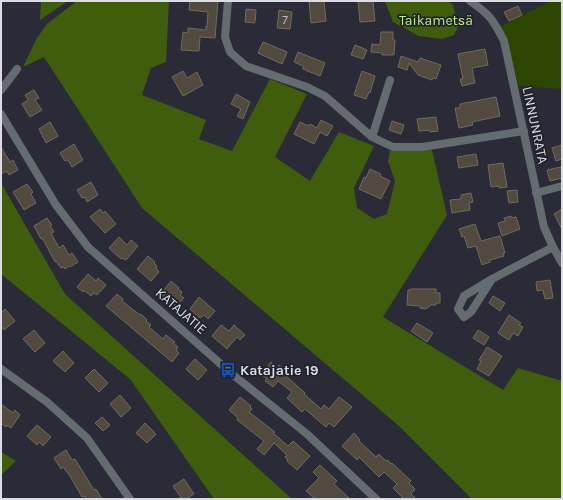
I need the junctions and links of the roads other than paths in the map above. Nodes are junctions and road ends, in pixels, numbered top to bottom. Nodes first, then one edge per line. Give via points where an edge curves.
1 (228, 1) edge
2 (470, 1) edge
3 (17, 69) dead end
4 (390, 80) dead end
5 (1, 90) edge
6 (1, 114) edge
7 (524, 131) junction
8 (372, 137) junction
9 (562, 186) edge
10 (536, 193) junction
11 (553, 247) junction
12 (562, 263) edge
13 (492, 279) junction
14 (1, 369) edge
15 (130, 499) edge
16 (376, 499) edge

1 - 8 street via 225,38 230,52 246,66 307,86 325,96
2 - 7 street, LINNUNRATA via 494,21 504,41
3 - 5 street
4 - 8 street
6 - 16 street, KATAJATIE via 56,205 88,247 232,374 307,434
7 - 8 street via 422,147 393,147
7 - 10 street, LINNUNRATA
9 - 10 street
10 - 11 street, LINNUNRATA via 544,227
11 - 12 street, LINNUNRATA
11 - 13 street
13 - 13 street via 464,296 458,308 464,317 471,312
14 - 15 street via 47,402 87,438

